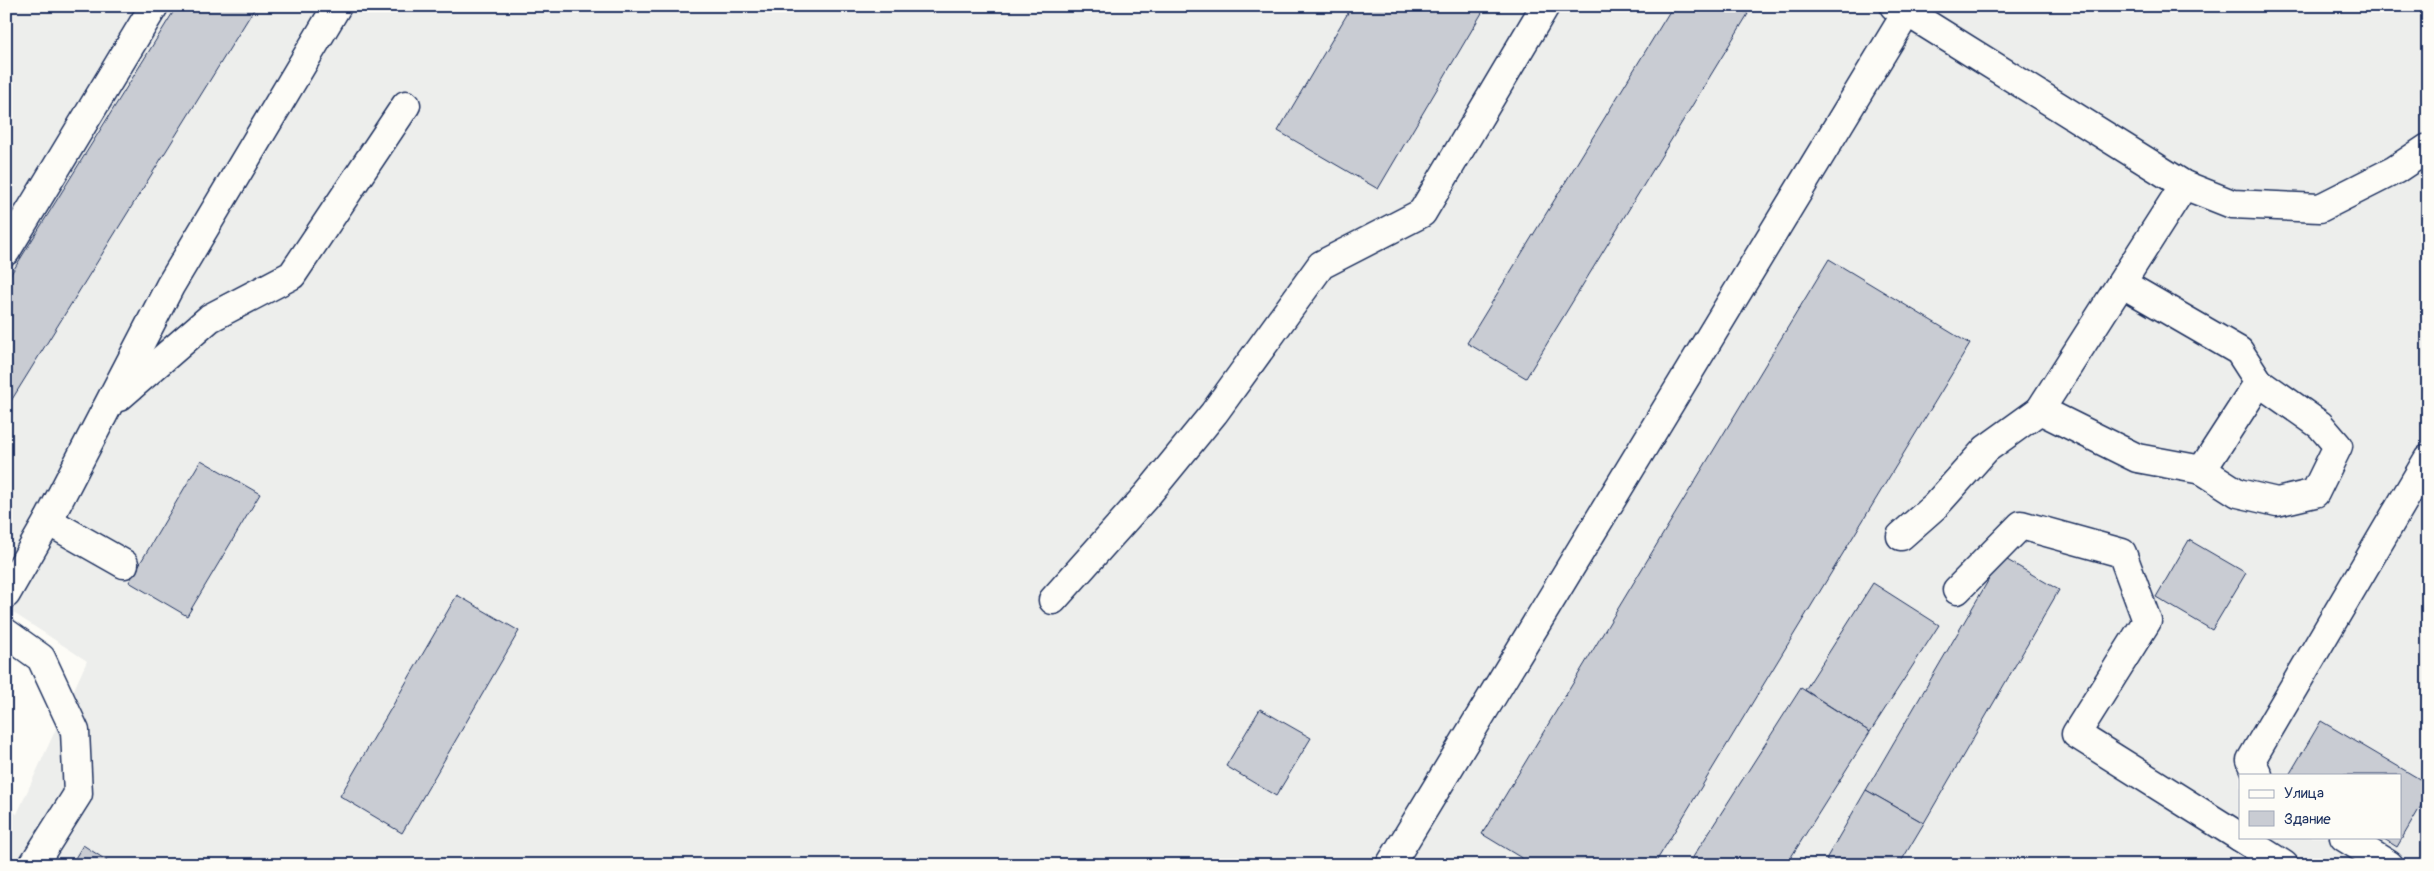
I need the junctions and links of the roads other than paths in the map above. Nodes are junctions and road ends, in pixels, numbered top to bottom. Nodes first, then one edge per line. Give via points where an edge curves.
1 (154, 6) edge
2 (337, 6) edge
3 (1546, 6) edge
4 (1904, 8) edge
5 (406, 105) dead end
6 (2428, 148) edge
7 (2184, 185) junction
8 (6, 251) edge
9 (2123, 284) junction
10 (2258, 382) junction
11 (108, 406) junction
12 (2040, 410) junction
13 (2428, 459) edge
14 (2202, 470) junction
15 (48, 521) junction
16 (1901, 536) dead end
17 (124, 564) dead end
18 (1957, 590) dead end
19 (6, 594) edge
20 (1054, 600) dead end
21 (6, 633) edge
22 (2258, 774) edge
23 (2239, 836) edge
24 (2242, 838) edge
25 (2346, 838) edge
26 (33, 865) edge
27 (1390, 865) edge
28 (2284, 865) edge
29 (2390, 865) edge

1 - 8 lane
2 - 11 lane via 170,286
3 - 20 lane via 1422,213 1321,265 1214,413
4 - 7 lane
4 - 27 lane
5 - 11 lane via 292,275 210,318
6 - 7 lane via 2395,170 2320,208 2232,204
7 - 9 lane
9 - 10 lane via 2239,351
9 - 12 lane
10 - 14 lane
10 - 14 lane via 2320,425 2338,446 2315,493 2277,502 2238,493
11 - 15 lane
12 - 14 lane via 2137,458
12 - 16 lane via 1986,449 1935,506
13 - 22 lane via 2251,760
15 - 17 lane
15 - 19 lane
18 - 23 lane via 2021,525 2122,553 2147,621 2076,734
21 - 26 lane via 41,658 75,731 78,794
24 - 28 lane
25 - 29 lane

